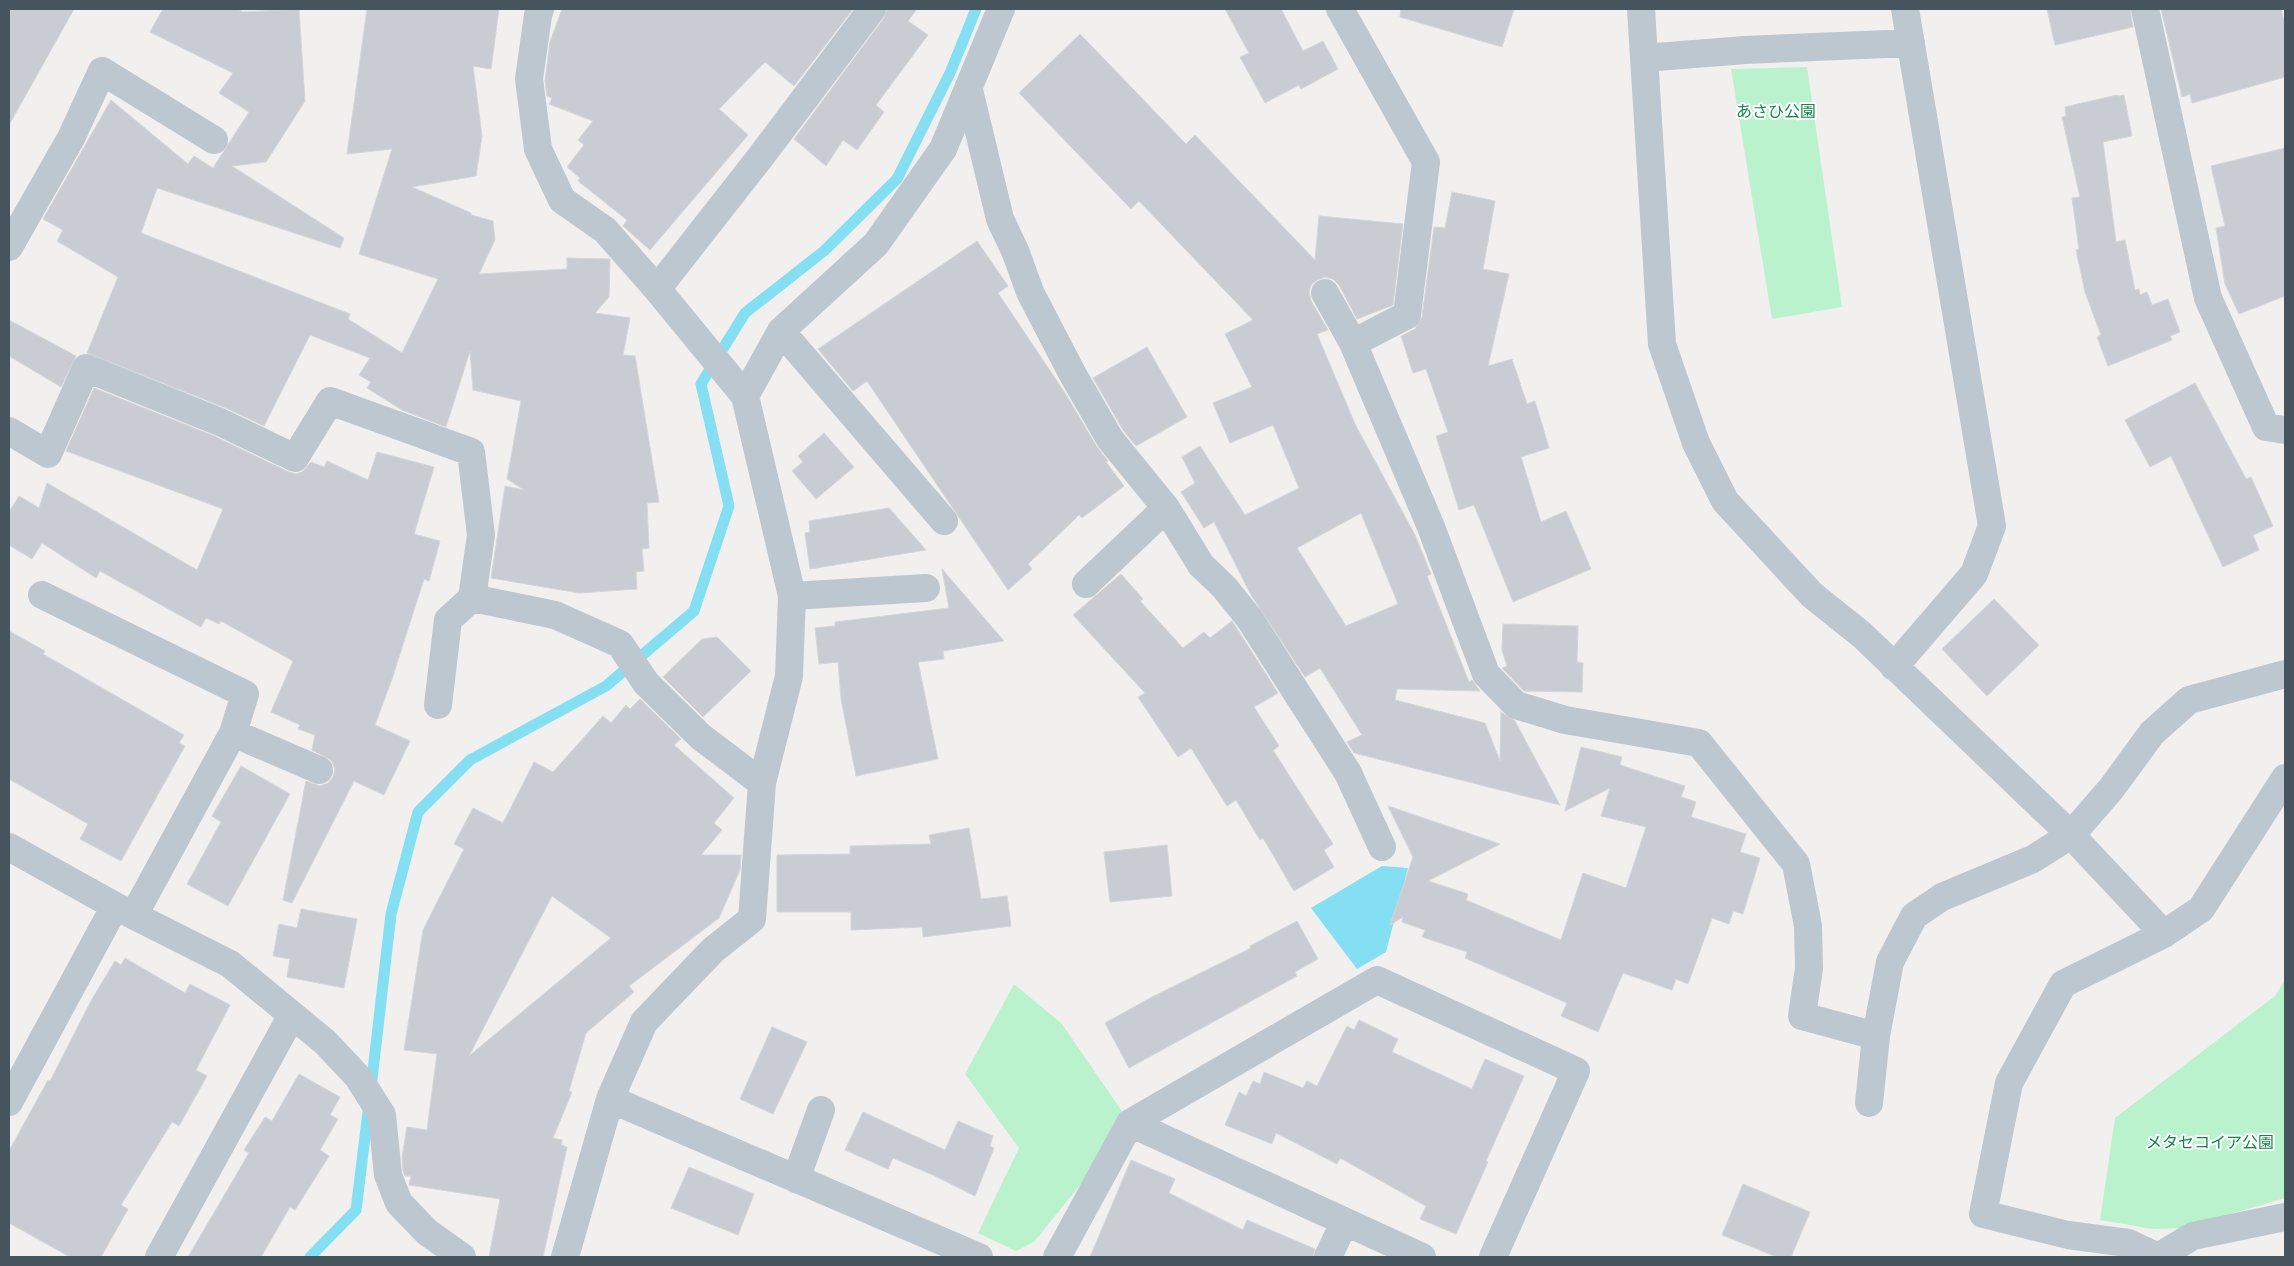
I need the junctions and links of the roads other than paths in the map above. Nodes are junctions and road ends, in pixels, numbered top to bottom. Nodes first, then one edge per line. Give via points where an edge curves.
1 (540, 9) edge
2 (872, 9) edge
3 (1001, 9) edge
4 (1340, 9) edge
5 (1641, 9) edge
6 (1905, 9) edge
7 (2144, 9) edge
8 (1911, 43) junction
9 (1644, 58) junction
10 (969, 90) junction
11 (214, 140) dead end
12 (10, 239) edge
13 (657, 289) junction
14 (1325, 294) dead end
15 (780, 331) junction
16 (1353, 343) junction
17 (746, 396) junction
18 (2285, 430) edge
19 (9, 431) edge
20 (1166, 508) junction
21 (944, 521) dead end
22 (1086, 584) dead end
23 (926, 588) dead end
24 (42, 595) dead end
25 (792, 596) junction
26 (472, 598) junction
27 (1894, 667) junction
28 (2285, 674) edge
29 (438, 704) dead end
30 (233, 733) junction
31 (319, 770) dead end
32 (2285, 778) edge
33 (762, 783) junction
34 (2071, 835) junction
35 (9, 847) edge
36 (1382, 847) dead end
37 (125, 910) junction
38 (2164, 934) junction
39 (292, 1015) junction
40 (1876, 1036) junction
41 (610, 1099) junction
42 (9, 1102) edge
43 (1869, 1103) dead end
44 (821, 1110) dead end
45 (1130, 1123) junction
46 (796, 1179) junction
47 (2285, 1217) edge
48 (1344, 1223) junction
49 (159, 1257) edge
50 (462, 1257) edge
51 (565, 1257) edge
52 (980, 1257) edge
53 (1057, 1257) edge
54 (1328, 1257) edge
55 (1422, 1257) edge
56 (1493, 1257) edge
57 (2158, 1257) edge

1 - 13 street via 529,80 538,149 562,200 605,230
2 - 13 street
3 - 10 street
4 - 16 street via 1426,162 1407,315
5 - 9 street
6 - 8 street
7 - 18 street via 2208,298 2266,427
8 - 9 street
8 - 27 street via 1992,526 1974,574
9 - 27 street via 1662,344 1696,444 1724,501 1812,595 1862,635
10 - 15 street via 944,149 876,244
10 - 20 street via 1000,219 1030,292 1110,440
11 - 12 street via 102,70 72,138
13 - 17 street
14 - 16 street
15 - 17 street
15 - 21 street
16 - 40 street via 1431,527 1486,674 1516,705 1565,720 1699,743 1796,864 1808,926 1809,968 1802,1016
17 - 25 street
19 - 26 street via 48,454 86,368 220,422 296,458 330,401 470,452 481,535
20 - 22 street
20 - 36 street via 1201,565 1249,618 1348,772
23 - 25 street
24 - 30 street via 245,694
25 - 33 street via 789,676
26 - 29 street via 448,620
26 - 33 street via 555,615 620,644 646,683 701,737
27 - 34 street
28 - 34 street via 2189,700 2152,733 2111,789
30 - 31 street
30 - 37 street
32 - 38 street via 2201,909
33 - 41 street via 752,919 713,950 644,1022
34 - 38 street
34 - 40 street via 2033,859 1942,897 1914,916 1890,962
35 - 37 street
37 - 39 street via 230,964
37 - 42 street
38 - 57 street via 2063,984 2008,1083 1983,1214 2068,1235 2128,1243
39 - 49 street
39 - 50 street via 325,1042 358,1077 382,1115 388,1175 399,1203 427,1232
40 - 43 street
41 - 46 street
41 - 51 street
44 - 46 street
45 - 48 street
45 - 53 street
45 - 56 street via 1377,980 1576,1071
46 - 52 street
47 - 57 street via 2193,1236
48 - 54 street
48 - 55 street

